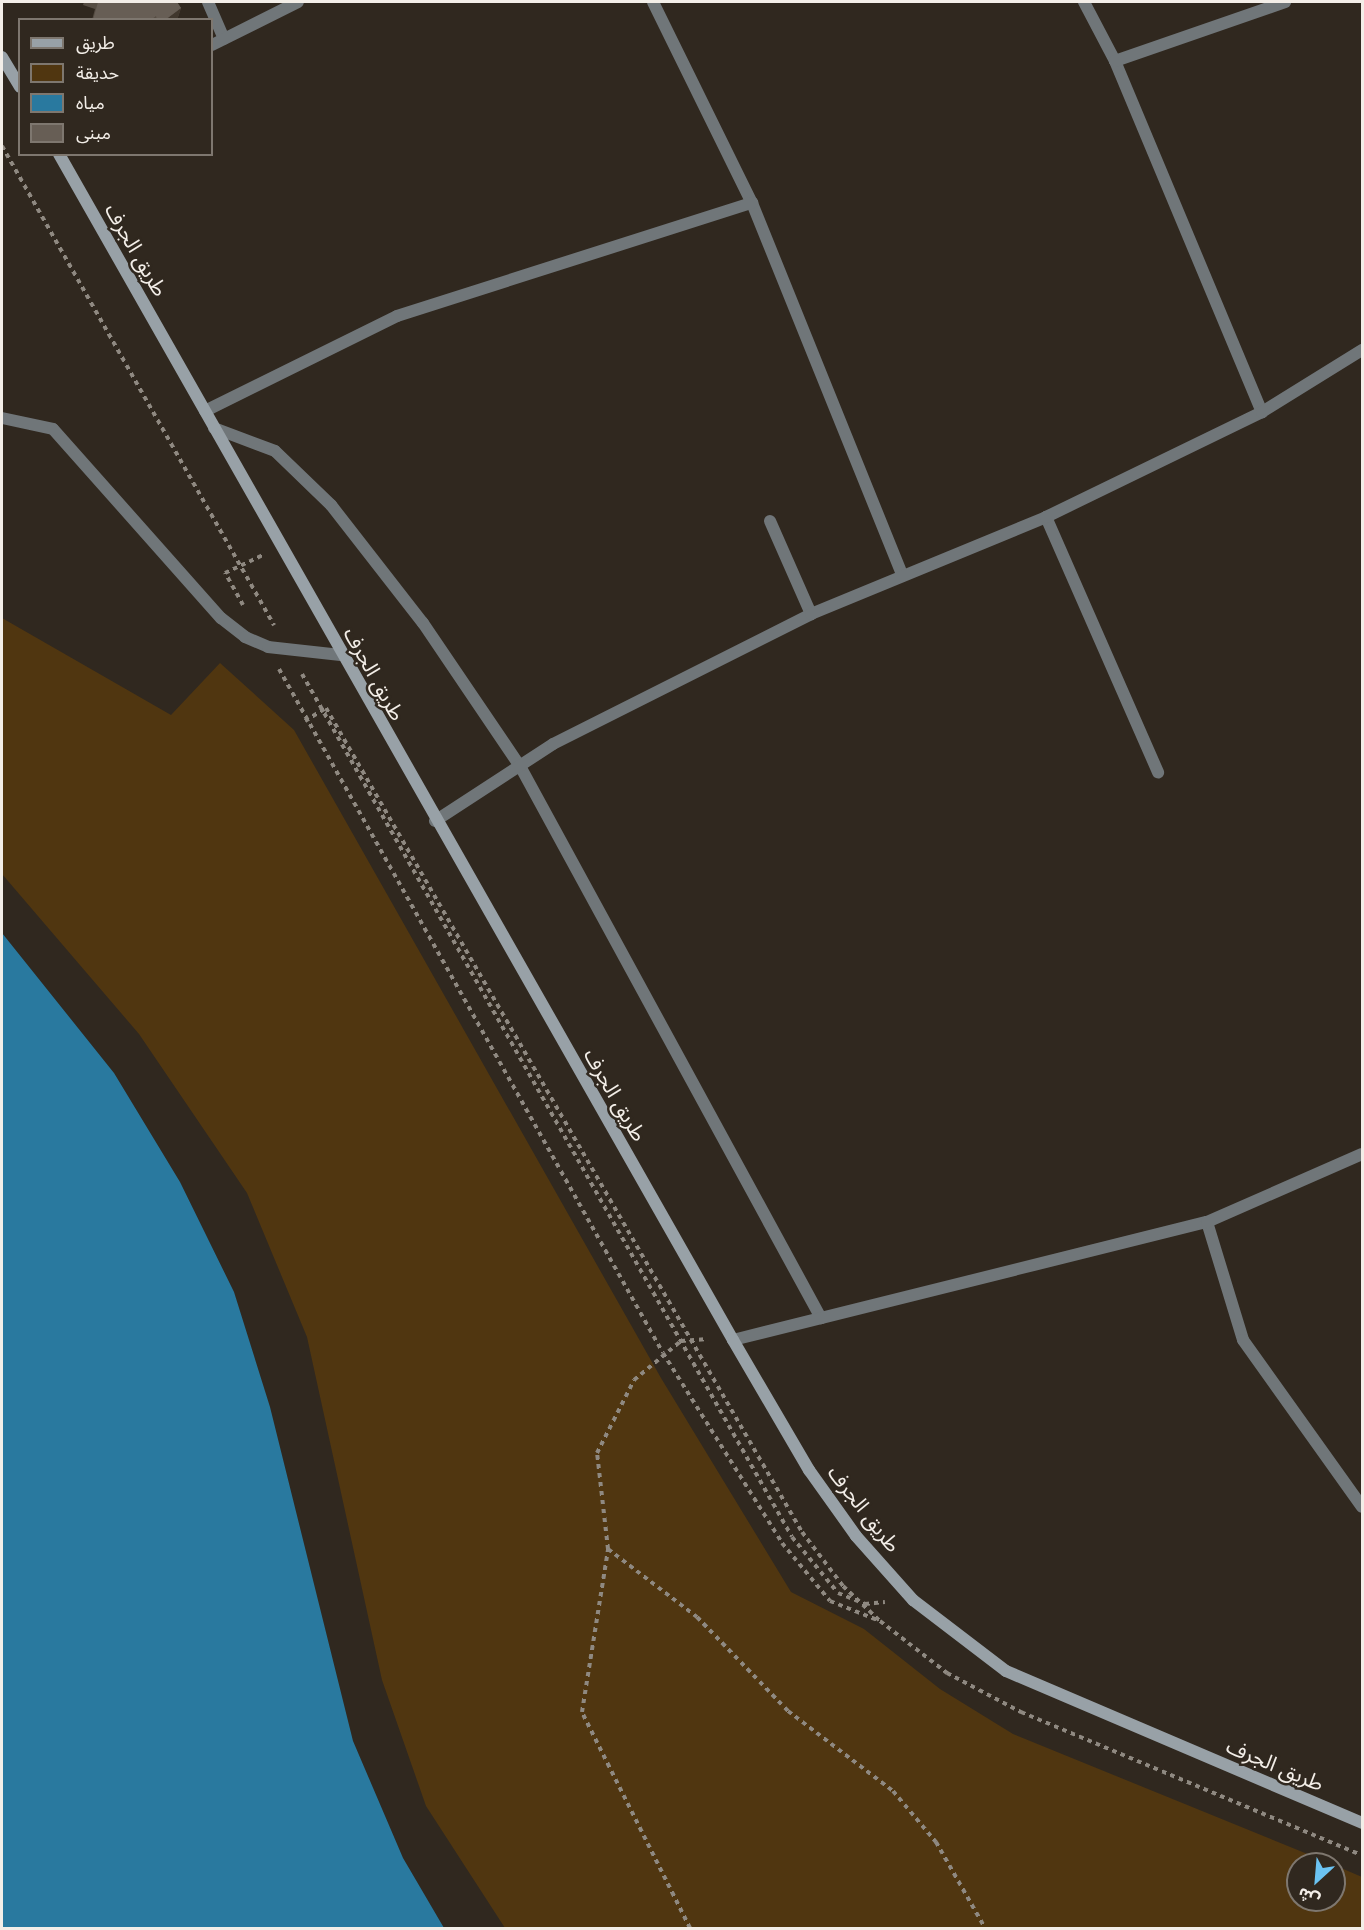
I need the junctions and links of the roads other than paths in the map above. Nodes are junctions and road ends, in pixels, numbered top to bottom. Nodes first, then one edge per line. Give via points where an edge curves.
1 (208, 2) edge
2 (298, 2) edge
3 (653, 2) edge
4 (1084, 2) edge
5 (1285, 2) edge
6 (224, 39) junction
7 (213, 44) edge
8 (2, 57) edge
9 (1115, 61) junction
10 (18, 84) edge
11 (60, 156) edge
12 (752, 203) junction
13 (1362, 350) edge
14 (205, 411) junction
15 (1262, 412) junction
16 (2, 418) edge
17 (214, 428) junction
18 (1046, 518) junction
19 (770, 521) dead end
20 (903, 576) junction
21 (811, 614) junction
22 (341, 655) junction
23 (520, 766) junction
24 (1158, 772) dead end
25 (435, 821) junction
26 (1362, 1154) edge
27 (1207, 1222) junction
28 (821, 1318) junction
29 (733, 1340) junction
30 (1362, 1507) edge
31 (1362, 1823) edge

1 - 6 street
2 - 6 street
3 - 12 street
4 - 9 street
5 - 9 street
6 - 7 street
8 - 10 main road
9 - 15 street
11 - 14 main road, طريق الجرف
12 - 14 street via 397,316
12 - 20 street
13 - 15 street
14 - 17 main road, طريق الجرف
15 - 18 street
16 - 22 street via 53,429 221,618 245,637 268,647
17 - 22 main road, طريق الجرف
17 - 23 street via 275,451 331,505 423,623
18 - 20 street
18 - 24 street
19 - 21 street
20 - 21 street
21 - 23 street via 553,744
22 - 25 main road, طريق الجرف
23 - 25 street
23 - 28 street
25 - 29 main road, طريق الجرف
26 - 27 street
27 - 28 street
27 - 30 street via 1243,1340
28 - 29 street
29 - 31 main road, طريق الجرف via 809,1470 856,1536 913,1600 1006,1671

